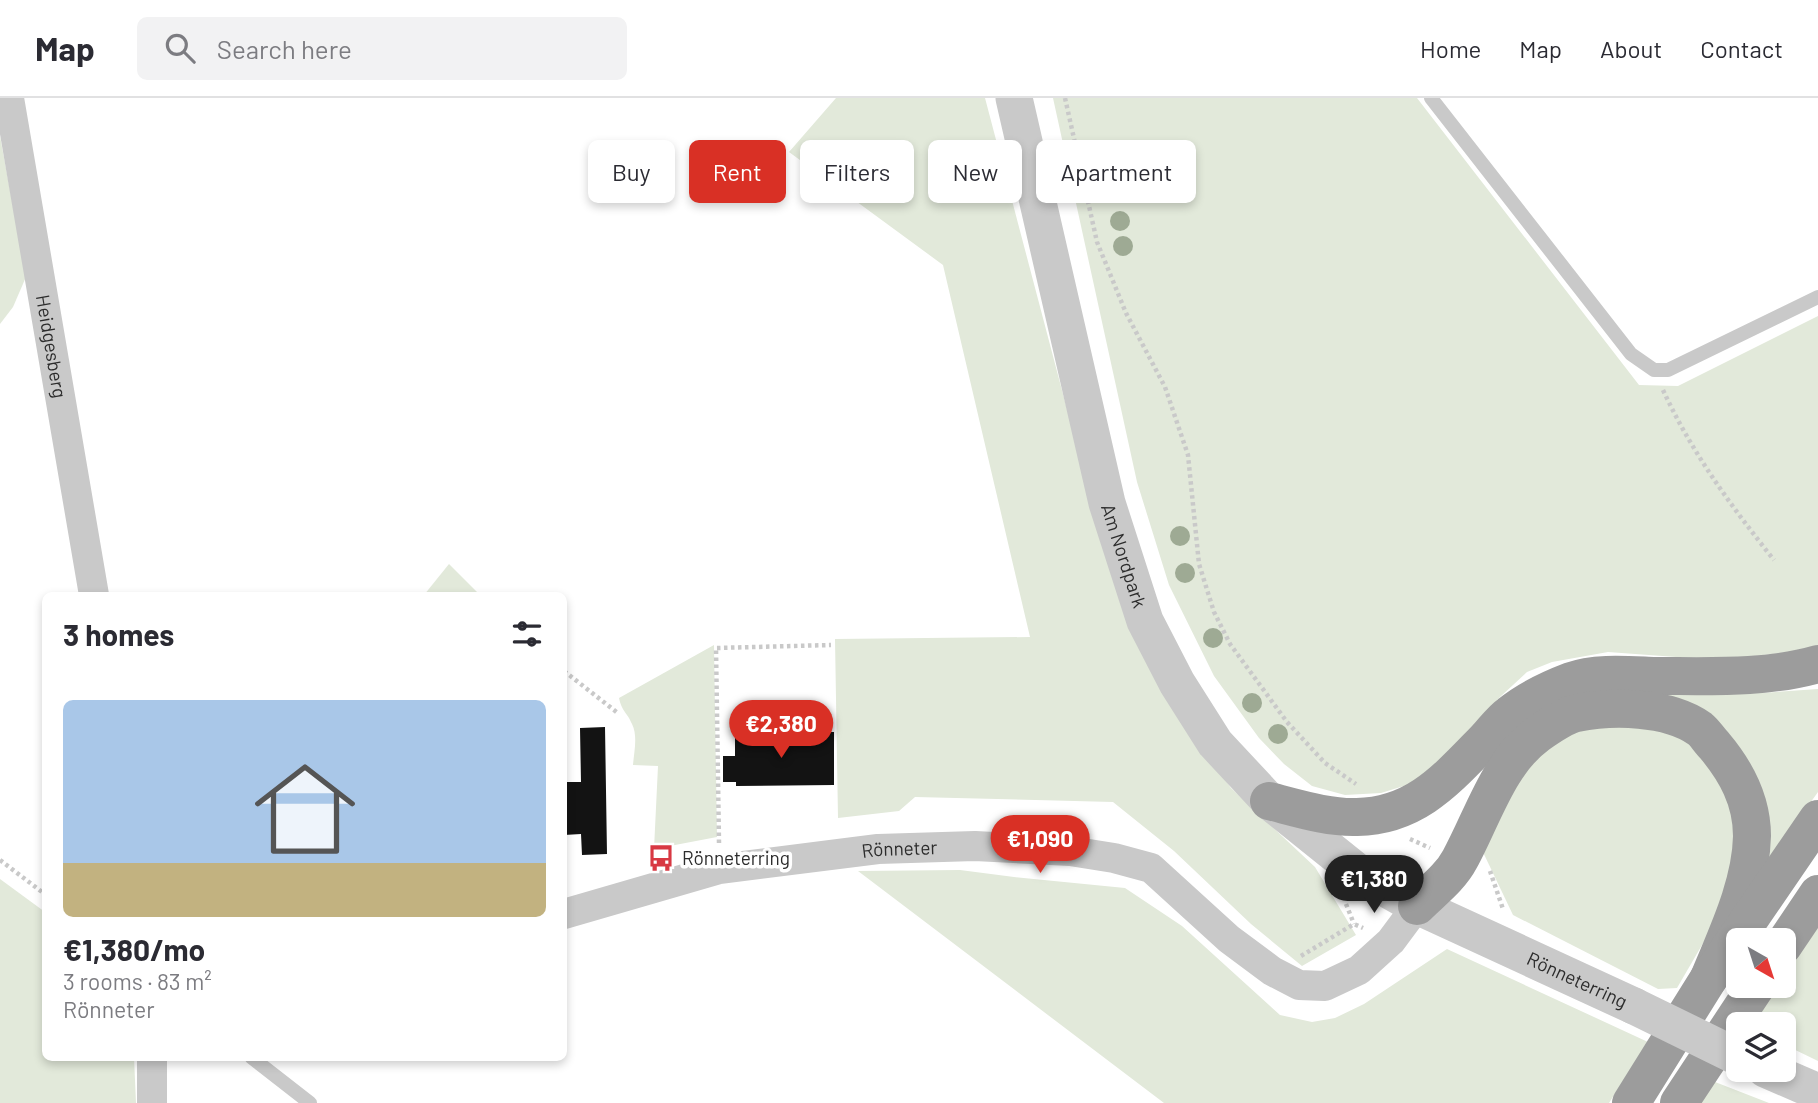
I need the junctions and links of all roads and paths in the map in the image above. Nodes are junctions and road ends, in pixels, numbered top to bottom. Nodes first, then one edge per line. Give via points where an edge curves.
1 (9, 98) edge
2 (1014, 98) edge
3 (1065, 98) edge
4 (1431, 98) edge
5 (1818, 297) edge
6 (1654, 370) junction
7 (1774, 560) dead end
8 (93, 592) edge
9 (831, 645) dead end
10 (1818, 664) edge
11 (567, 673) edge
12 (619, 714) dead end
13 (1486, 738) junction
14 (1269, 801) junction
15 (1381, 815) junction
16 (1818, 819) edge
17 (1449, 856) junction
18 (0, 860) edge
19 (719, 869) junction
20 (42, 892) edge
21 (1818, 894) edge
22 (1417, 906) junction
23 (567, 913) edge
24 (1505, 917) dead end
25 (1795, 928) edge
26 (1391, 941) junction
27 (1294, 961) dead end
28 (1709, 978) junction
29 (1748, 998) edge
30 (1726, 1051) edge
31 (152, 1061) edge
32 (256, 1061) edge
33 (1796, 1082) edge
34 (1818, 1091) edge
35 (152, 1103) edge
36 (310, 1103) edge
37 (1630, 1103) edge
38 (1679, 1103) edge

1 - 8 street, Heidgesberg
2 - 14 street, Am Nordpark via 1107,503 1145,621 1215,743
3 - 15 path via 1097,242 1126,313 1165,387 1188,455 1199,564 1214,612 1230,644 1287,722 1325,763 1367,791
4 - 6 lane via 1631,354
5 - 6 lane via 1668,370
6 - 7 path via 1681,429 1719,489
9 - 19 path via 716,648
10 - 13 highway via 1775,673 1612,675 1572,681 1509,714
11 - 12 path
13 - 15 highway via 1431,792 1399,811
13 - 17 highway
14 - 15 highway via 1342,816
14 - 22 street, Am Nordpark via 1360,874
15 - 17 path via 1396,833
16 - 28 highway
17 - 22 highway via 1451,873
17 - 24 path via 1489,869
17 - 28 highway via 1482,813 1510,762 1538,734 1573,714 1629,708 1667,714 1699,729 1743,786 1752,834 1743,888
18 - 20 path
19 - 23 street, Rönneter
19 - 26 street, Rönneter via 878,849 975,846 1070,851 1151,869 1229,939 1299,985 1325,986 1345,978
21 - 25 highway
22 - 26 street, Rönneter
22 - 30 street, Rönneterring, bridge
26 - 27 path via 1354,924
28 - 37 highway
29 - 38 highway
31 - 35 street
32 - 36 lane
33 - 34 street

